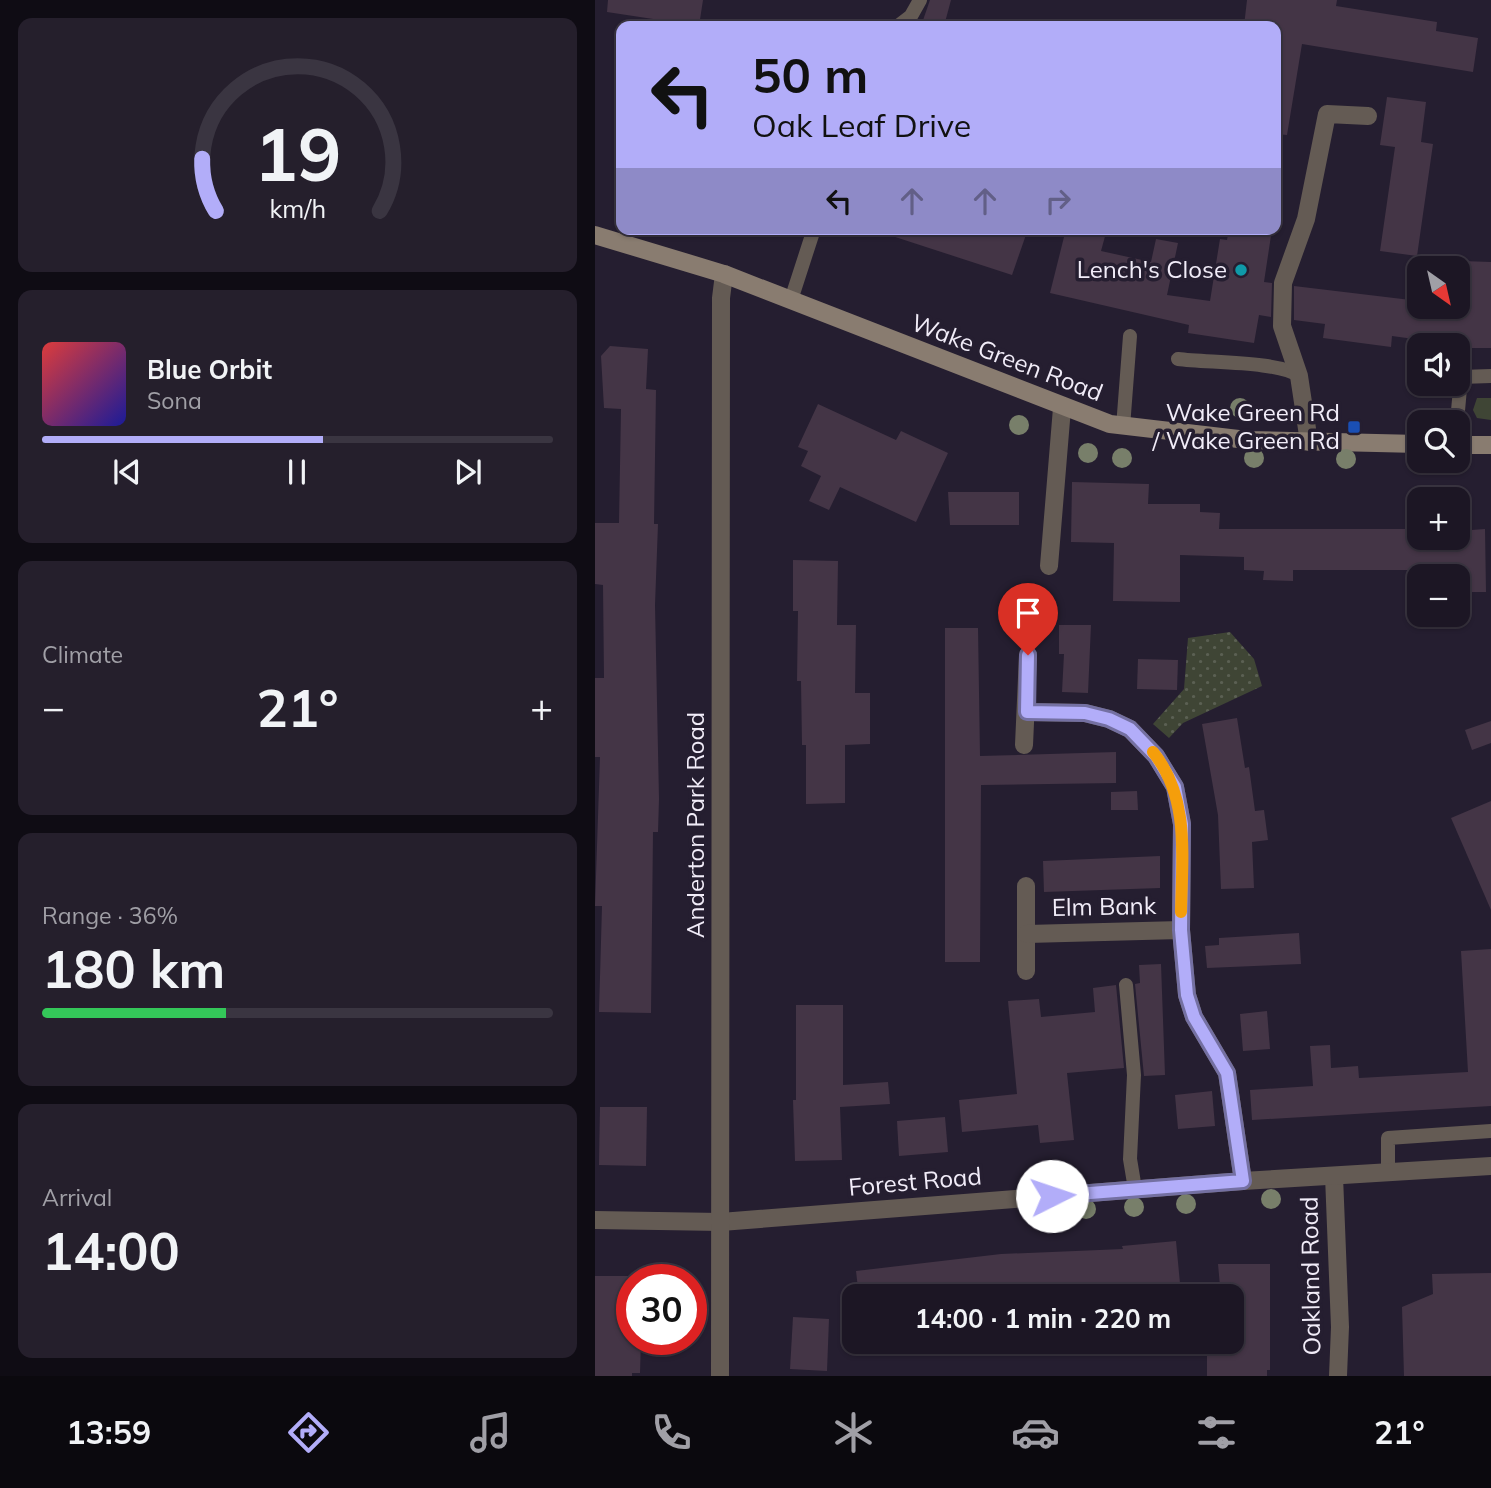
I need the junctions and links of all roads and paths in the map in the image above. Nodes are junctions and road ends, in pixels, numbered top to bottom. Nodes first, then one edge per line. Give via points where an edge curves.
1 (920, 0) edge
2 (904, 21) edge
3 (1368, 116) dead end
4 (595, 234) edge
5 (812, 235) edge
6 (724, 274) junction
7 (791, 300) junction
8 (1130, 336) dead end
9 (1178, 359) dead end
10 (1299, 376) junction
11 (1491, 376) edge
12 (1062, 408) junction
13 (1458, 410) edge
14 (1123, 427) junction
15 (1309, 442) junction
16 (1407, 444) edge
17 (1470, 445) edge
18 (1491, 445) edge
19 (1049, 566) dead end
20 (1028, 655) dead end
21 (1027, 712) junction
22 (1024, 745) dead end
23 (1026, 886) dead end
24 (1181, 930) junction
25 (1027, 934) junction
26 (1026, 971) dead end
27 (1126, 985) dead end
28 (1491, 1131) edge
29 (1491, 1166) edge
30 (1388, 1172) junction
31 (1334, 1175) junction
32 (1243, 1181) junction
33 (1135, 1189) junction
34 (595, 1220) edge
35 (721, 1222) junction
36 (720, 1376) edge
37 (1338, 1376) edge

1 - 2 lane
3 - 10 street via 1327,114 1306,219 1283,283 1282,326
4 - 6 main road, Wake Green Road
5 - 7 lane
6 - 7 main road, Wake Green Road
6 - 35 street, Anderton Park Road
7 - 12 main road, Wake Green Road
8 - 14 lane
9 - 10 lane via 1279,366
10 - 15 street
11 - 13 lane via 1461,377
12 - 14 main road, Wake Green Road
12 - 19 street
14 - 15 main road, Wake Green Road
15 - 16 main road, Wake Green Road
17 - 18 main road
20 - 21 street
21 - 22 street
21 - 24 street via 1085,713 1109,719 1130,729 1156,756 1175,787 1182,824
23 - 25 street, Elm Bank
24 - 25 street, Elm Bank
24 - 32 street via 1187,995 1194,1017 1232,1089
25 - 26 street, Elm Bank
27 - 33 lane via 1133,1075 1130,1159
28 - 30 lane via 1388,1138
29 - 30 street, Forest Road
30 - 31 street, Forest Road
31 - 32 street, Forest Road
31 - 37 street, Oakland Road
32 - 33 street, Forest Road
33 - 35 street, Forest Road
34 - 35 street, Forest Road
35 - 36 street, Anderton Park Road

